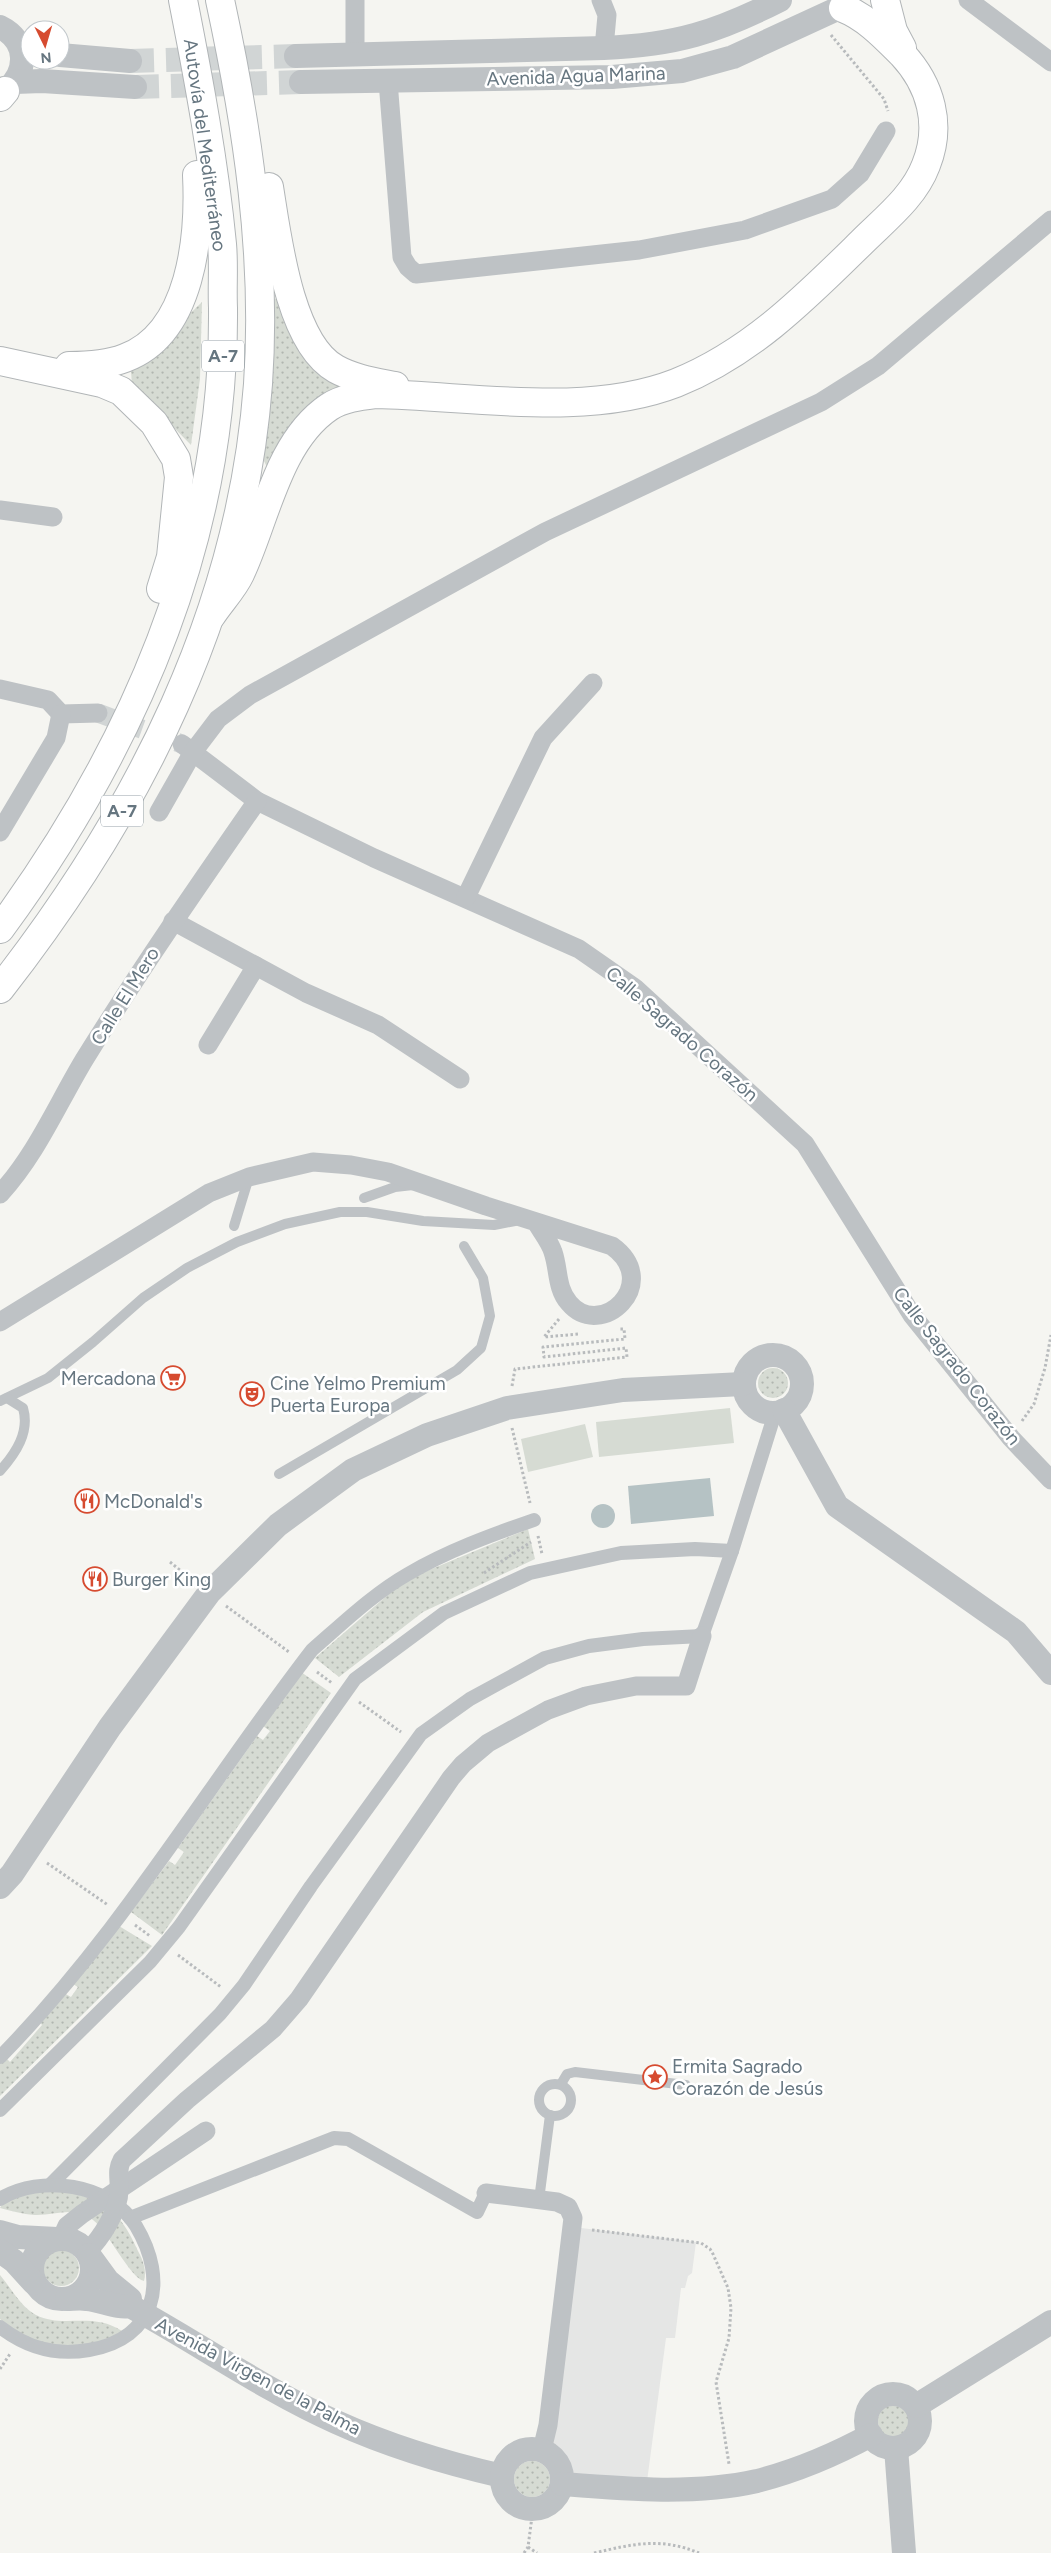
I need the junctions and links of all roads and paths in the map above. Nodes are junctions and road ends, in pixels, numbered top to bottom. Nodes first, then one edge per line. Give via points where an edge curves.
1 (183, 0) edge
2 (220, 0) edge
3 (355, 0) edge
4 (780, 0) edge
5 (885, 0) edge
6 (968, 0) edge
7 (607, 3) edge
8 (836, 6) edge
9 (0, 27) edge
10 (20, 42) edge
11 (604, 48) junction
12 (354, 55) junction
13 (70, 56) edge
14 (296, 56) tunnel mouth
15 (130, 61) tunnel mouth
16 (1051, 62) edge
17 (910, 63) junction
18 (22, 70) edge
19 (388, 81) junction
20 (301, 82) tunnel mouth
21 (134, 87) tunnel mouth
22 (5, 91) edge
23 (240, 95) junction
24 (203, 102) junction
25 (886, 131) joint
26 (1051, 220) edge
27 (5, 362) edge
28 (470, 398) junction
29 (0, 510) edge
30 (53, 517) dead end
31 (211, 616) junction
32 (593, 683) dead end
33 (0, 689) edge
34 (136, 702) junction
35 (98, 713) tunnel mouth
36 (61, 714) junction
37 (187, 748) junction
38 (257, 801) junction
39 (159, 812) dead end
40 (3, 823) edge
41 (466, 897) junction
42 (174, 921) junction
43 (0, 929) edge
44 (256, 966) junction
45 (0, 989) edge
46 (208, 1045) dead end
47 (460, 1079) dead end
48 (249, 1177) junction
49 (423, 1184) junction
50 (0, 1194) edge
51 (364, 1198) dead end
52 (531, 1220) junction
53 (234, 1226) dead end
54 (464, 1246) dead end
55 (570, 1305) junction
56 (0, 1322) edge
57 (615, 1330) dead end
58 (588, 1333) dead end
59 (1051, 1335) edge
60 (743, 1384) junction
61 (4, 1400) edge
62 (508, 1408) junction
63 (780, 1412) junction
64 (1011, 1438) junction
65 (0, 1471) edge
66 (279, 1474) dead end
67 (1051, 1480) edge
68 (529, 1500) dead end
69 (534, 1520) dead end
70 (732, 1551) junction
71 (234, 1613) dead end
72 (702, 1636) junction
73 (303, 1662) junction
74 (1051, 1673) edge
75 (337, 1686) dead end
76 (370, 1710) dead end
77 (415, 1742) junction
78 (51, 1866) dead end
79 (0, 1887) edge
80 (122, 1915) junction
81 (192, 1965) dead end
82 (235, 1996) junction
83 (0, 2057) edge
84 (561, 2084) junction
85 (686, 2085) dead end
86 (0, 2110) edge
87 (550, 2115) junction
88 (206, 2131) dead end
89 (50, 2185) junction
90 (486, 2193) joint
91 (0, 2199) edge
92 (540, 2200) junction
93 (118, 2203) junction
94 (573, 2227) junction
95 (0, 2232) edge
96 (59, 2239) junction
97 (0, 2251) edge
98 (88, 2253) junction
99 (34, 2283) junction
100 (66, 2299) junction
101 (138, 2311) junction
102 (1051, 2322) edge
103 (0, 2327) edge
104 (10, 2354) dead end
105 (0, 2370) edge
106 (916, 2406) junction
107 (871, 2435) junction
108 (896, 2448) junction
109 (542, 2450) junction
110 (502, 2476) junction
111 (562, 2484) junction
112 (733, 2484) junction
113 (533, 2509) junction
114 (528, 2547) junction
115 (524, 2553) edge
116 (536, 2553) edge
117 (594, 2553) edge
118 (699, 2553) edge
119 (904, 2553) edge

1 - 24 highway, Autovía del Mediterráneo / A-7
2 - 23 highway, Autovía del Mediterráneo / A-7
3 - 12 street
4 - 11 street, Avenida Agua Marina via 725,26 687,39
5 - 17 highway via 893,31
6 - 16 street
7 - 11 street
8 - 17 highway via 854,12 873,26
8 - 19 street, Avenida Agua Marina via 733,57 682,71 612,77
8 - 25 path via 827,30 884,99 889,116
9 - 10 street
11 - 12 street, Avenida Agua Marina
12 - 14 street, Avenida Agua Marina
13 - 15 street
17 - 28 highway via 928,92 934,130 931,151 920,179 897,208 836,268 755,339 675,383 630,396 565,402
18 - 22 street
19 - 20 street, Avenida Agua Marina
19 - 25 street via 402,257 416,274 639,250 745,230 832,199 860,174
21 - 22 street via 42,81
23 - 28 highway via 262,138 287,282 299,318 320,356 335,368 355,377
23 - 31 highway, Autovía del Mediterráneo / A-7 via 256,224 258,384 244,493
24 - 27 highway via 196,129 198,210 194,253 182,296 168,325 140,351 103,365
24 - 34 highway, Autovía del Mediterráneo / A-7 via 222,246 220,397 204,507 183,585
26 - 37 street via 856,382 821,402 545,532 250,695
27 - 34 highway via 95,381 121,391 154,423 176,459 179,477 171,558 154,614
28 - 31 highway via 376,394 349,398 318,416 298,438 284,463 239,576
29 - 30 street
31 - 45 highway, Autovía del Mediterráneo / A-7 via 167,725 120,815 72,890
32 - 41 street via 543,738
33 - 36 street via 48,700
34 - 43 highway, Autovía del Mediterráneo / A-7 via 86,799
35 - 36 street
36 - 40 street via 56,738
37 - 38 street, Calle Sagrado Corazón
37 - 39 street
38 - 41 street, Calle Sagrado Corazón via 374,858
38 - 42 street, Calle El Mero
41 - 64 street, Calle Sagrado Corazón via 579,949 635,988 805,1144 912,1315
42 - 44 street
42 - 50 street, Calle El Mero via 84,1061 19,1173
44 - 46 street
44 - 47 street via 306,993 378,1025
48 - 49 street via 313,1162 388,1172
48 - 53 lane
48 - 56 street via 209,1193
49 - 51 lane via 395,1187
49 - 52 street
52 - 55 street via 553,1251 563,1295
52 - 55 street via 612,1246 629,1264 631,1288 617,1308 593,1315
52 - 61 lane via 494,1225 340,1212 285,1224 237,1242 187,1268 143,1298 48,1378
54 - 66 lane via 483,1278 490,1316 481,1348 457,1370
55 - 58 path via 544,1337
57 - 62 path via 624,1329 625,1339 543,1347 544,1357 626,1348 627,1357 515,1369
59 - 64 path via 1034,1404
60 - 62 street via 623,1390
60 - 63 street via 750,1402 757,1408
60 - 63 street via 749,1366 756,1359 775,1354 792,1362 799,1369 802,1388 792,1405
61 - 65 lane via 23,1408 27,1422 20,1442
62 - 68 path
62 - 79 street via 427,1435 353,1470 278,1525 209,1593 110,1727 12,1874
63 - 70 street
63 - 74 street via 837,1506 1016,1632
64 - 67 street, Calle Sagrado Corazón
69 - 73 street via 472,1542 407,1574 348,1619
70 - 72 street
70 - 86 street via 622,1552 530,1573 444,1613 355,1679 179,1927 150,1962
71 - 73 path
72 - 77 street via 589,1646 545,1658 470,1699 421,1734
72 - 93 street via 686,1686 636,1686 580,1698 508,1730 462,1764 299,1999 268,2034 199,2090 122,2160 117,2173
73 - 75 path
73 - 80 street
76 - 77 path
77 - 82 street
78 - 80 path
80 - 83 street via 33,2024
81 - 82 path
82 - 89 street
84 - 85 lane via 567,2074 575,2072
84 - 87 lane via 571,2094 569,2108 557,2116
84 - 87 lane via 547,2086 539,2098 540,2105
87 - 92 lane
88 - 93 street
89 - 91 street via 21,2189
89 - 93 street via 84,2190
90 - 92 street
90 - 93 street via 476,2212 348,2139 334,2138
92 - 94 street via 568,2207
93 - 96 street via 67,2226
93 - 98 street
93 - 101 street via 136,2226 153,2276 153,2295
94 - 109 street
94 - 112 path via 701,2243 710,2249 728,2288 731,2308 729,2338 716,2382
95 - 96 street via 18,2237
96 - 98 street via 76,2242
96 - 99 street via 40,2247 34,2255 31,2274
97 - 99 street
98 - 100 street via 92,2264 89,2283 76,2296
98 - 101 street, Avenida Virgen de la Palma via 108,2281
99 - 100 street via 48,2296
100 - 101 street, Avenida Virgen de la Palma via 85,2298
101 - 103 street via 136,2330 121,2341 72,2353 46,2351 18,2341
101 - 110 street, Avenida Virgen de la Palma via 334,2422 398,2447
102 - 106 street
104 - 105 path
106 - 107 street via 899,2394 879,2398 867,2415
106 - 108 street via 920,2421 916,2436 911,2442
107 - 108 street via 882,2445
107 - 112 street via 846,2449 792,2470
108 - 119 street
109 - 110 street via 524,2449 516,2453 504,2467
109 - 111 street via 550,2454 560,2468
110 - 113 street via 507,2496 523,2508
111 - 112 street via 661,2490
111 - 113 street via 552,2501
113 - 114 path
114 - 115 path
114 - 116 path
117 - 118 path via 663,2542

